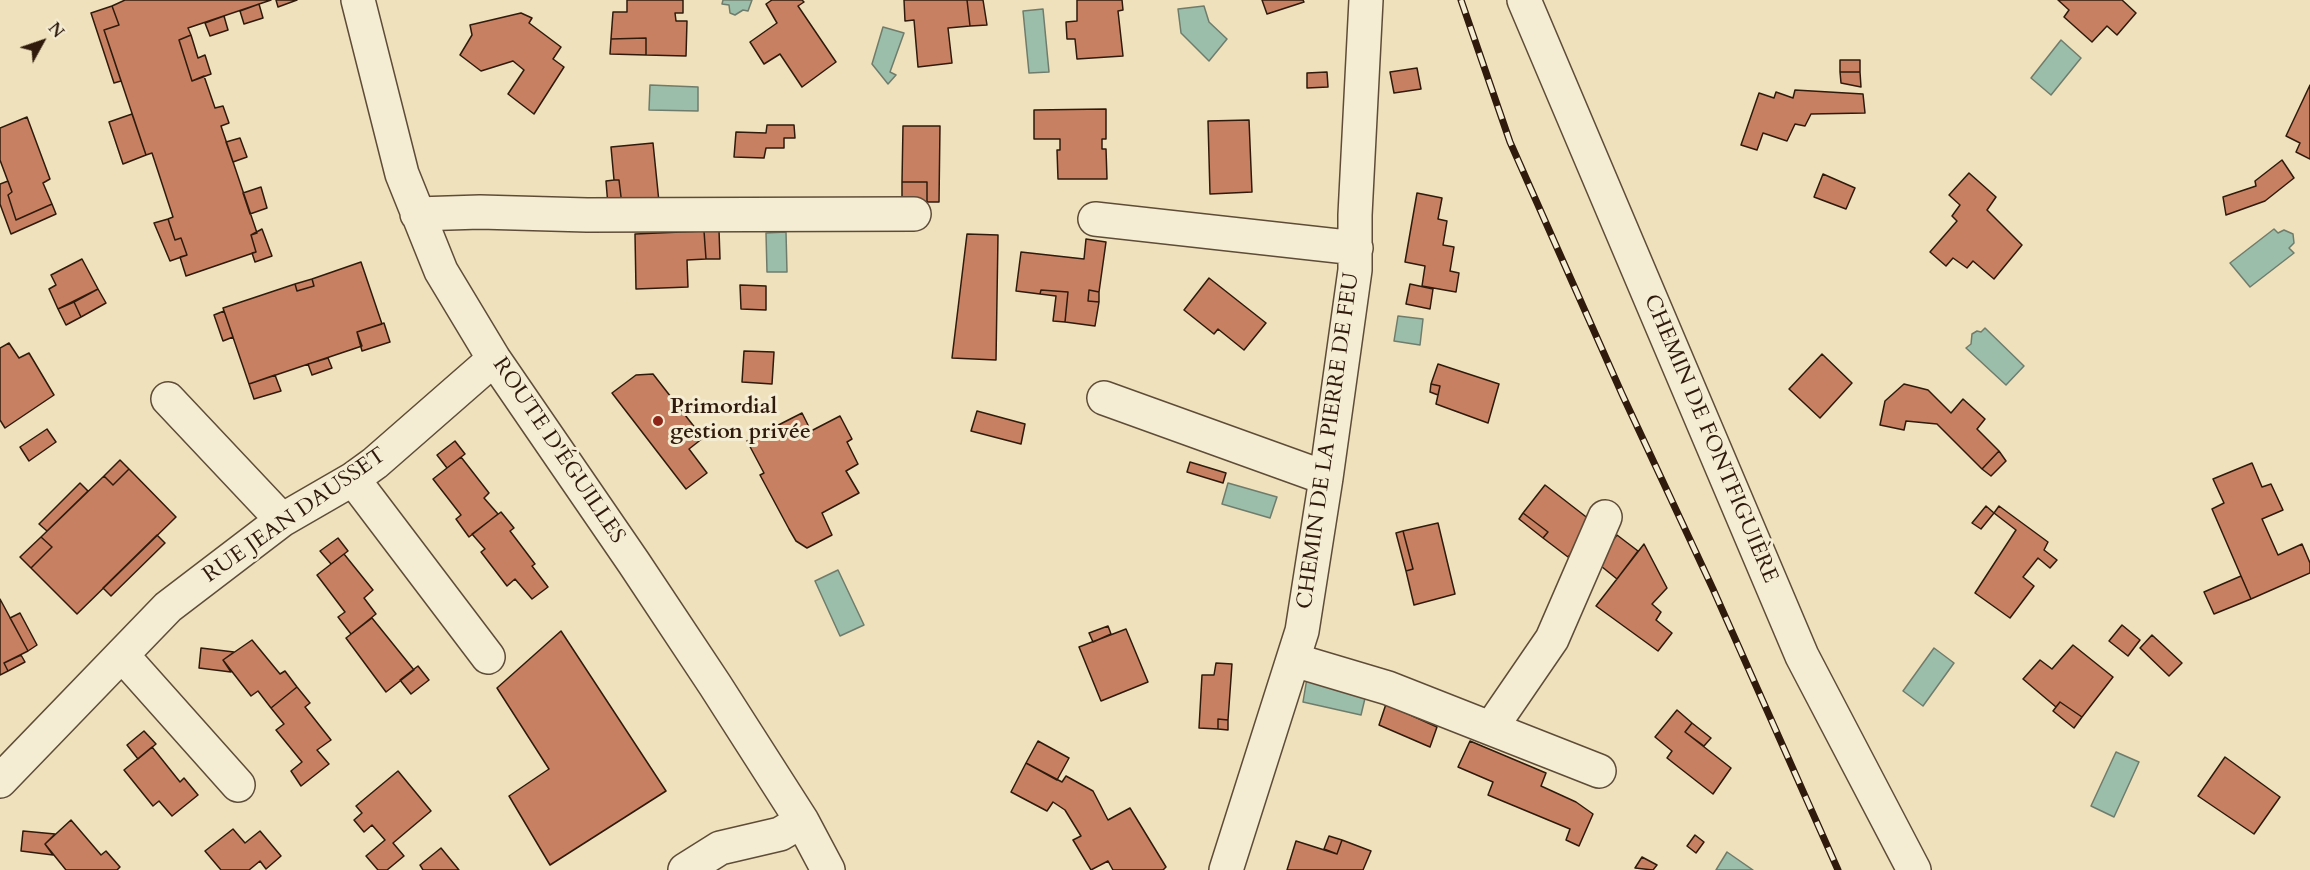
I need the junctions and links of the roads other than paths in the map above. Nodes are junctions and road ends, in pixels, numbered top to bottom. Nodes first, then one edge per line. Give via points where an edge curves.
1 (358, 0) edge
2 (1366, 0) edge
3 (1524, 0) edge
4 (417, 214) junction
5 (914, 214) dead end
6 (1095, 219) dead end
7 (1356, 248) junction
8 (494, 359) junction
9 (1104, 398) dead end
10 (168, 399) dead end
11 (1326, 478) junction
12 (352, 479) junction
13 (1605, 517) dead end
14 (282, 520) junction
15 (122, 655) junction
16 (488, 657) dead end
17 (1294, 660) junction
18 (1491, 728) junction
19 (1599, 771) dead end
20 (0, 781) edge
21 (238, 785) dead end
22 (802, 821) junction
23 (685, 870) edge
24 (828, 870) edge
25 (1226, 870) edge
26 (1914, 870) edge

1 - 4 street, ROUTE D'ÉGUILLES via 402,174
2 - 7 street, CHEMIN DE LA PIERRE DE FEU
3 - 26 street, CHEMIN DE FONTFIGUIÈRE via 1802,657
4 - 5 street
4 - 8 street, ROUTE D'ÉGUILLES via 441,271
6 - 7 street
7 - 11 street, CHEMIN DE LA PIERRE DE FEU
8 - 12 street, RUE JEAN DAUSSET
8 - 22 street, ROUTE D'ÉGUILLES via 634,563
9 - 11 street
10 - 14 street
11 - 17 street, CHEMIN DE LA PIERRE DE FEU
12 - 14 street, RUE JEAN DAUSSET
12 - 16 street
13 - 18 street via 1552,639
14 - 15 street, RUE JEAN DAUSSET via 168,607
15 - 20 street, RUE JEAN DAUSSET
15 - 21 street
17 - 18 street via 1388,688
17 - 25 street, CHEMIN DE LA PIERRE DE FEU
18 - 19 street
22 - 23 street via 780,834 720,848
22 - 24 street, ROUTE D'ÉGUILLES

